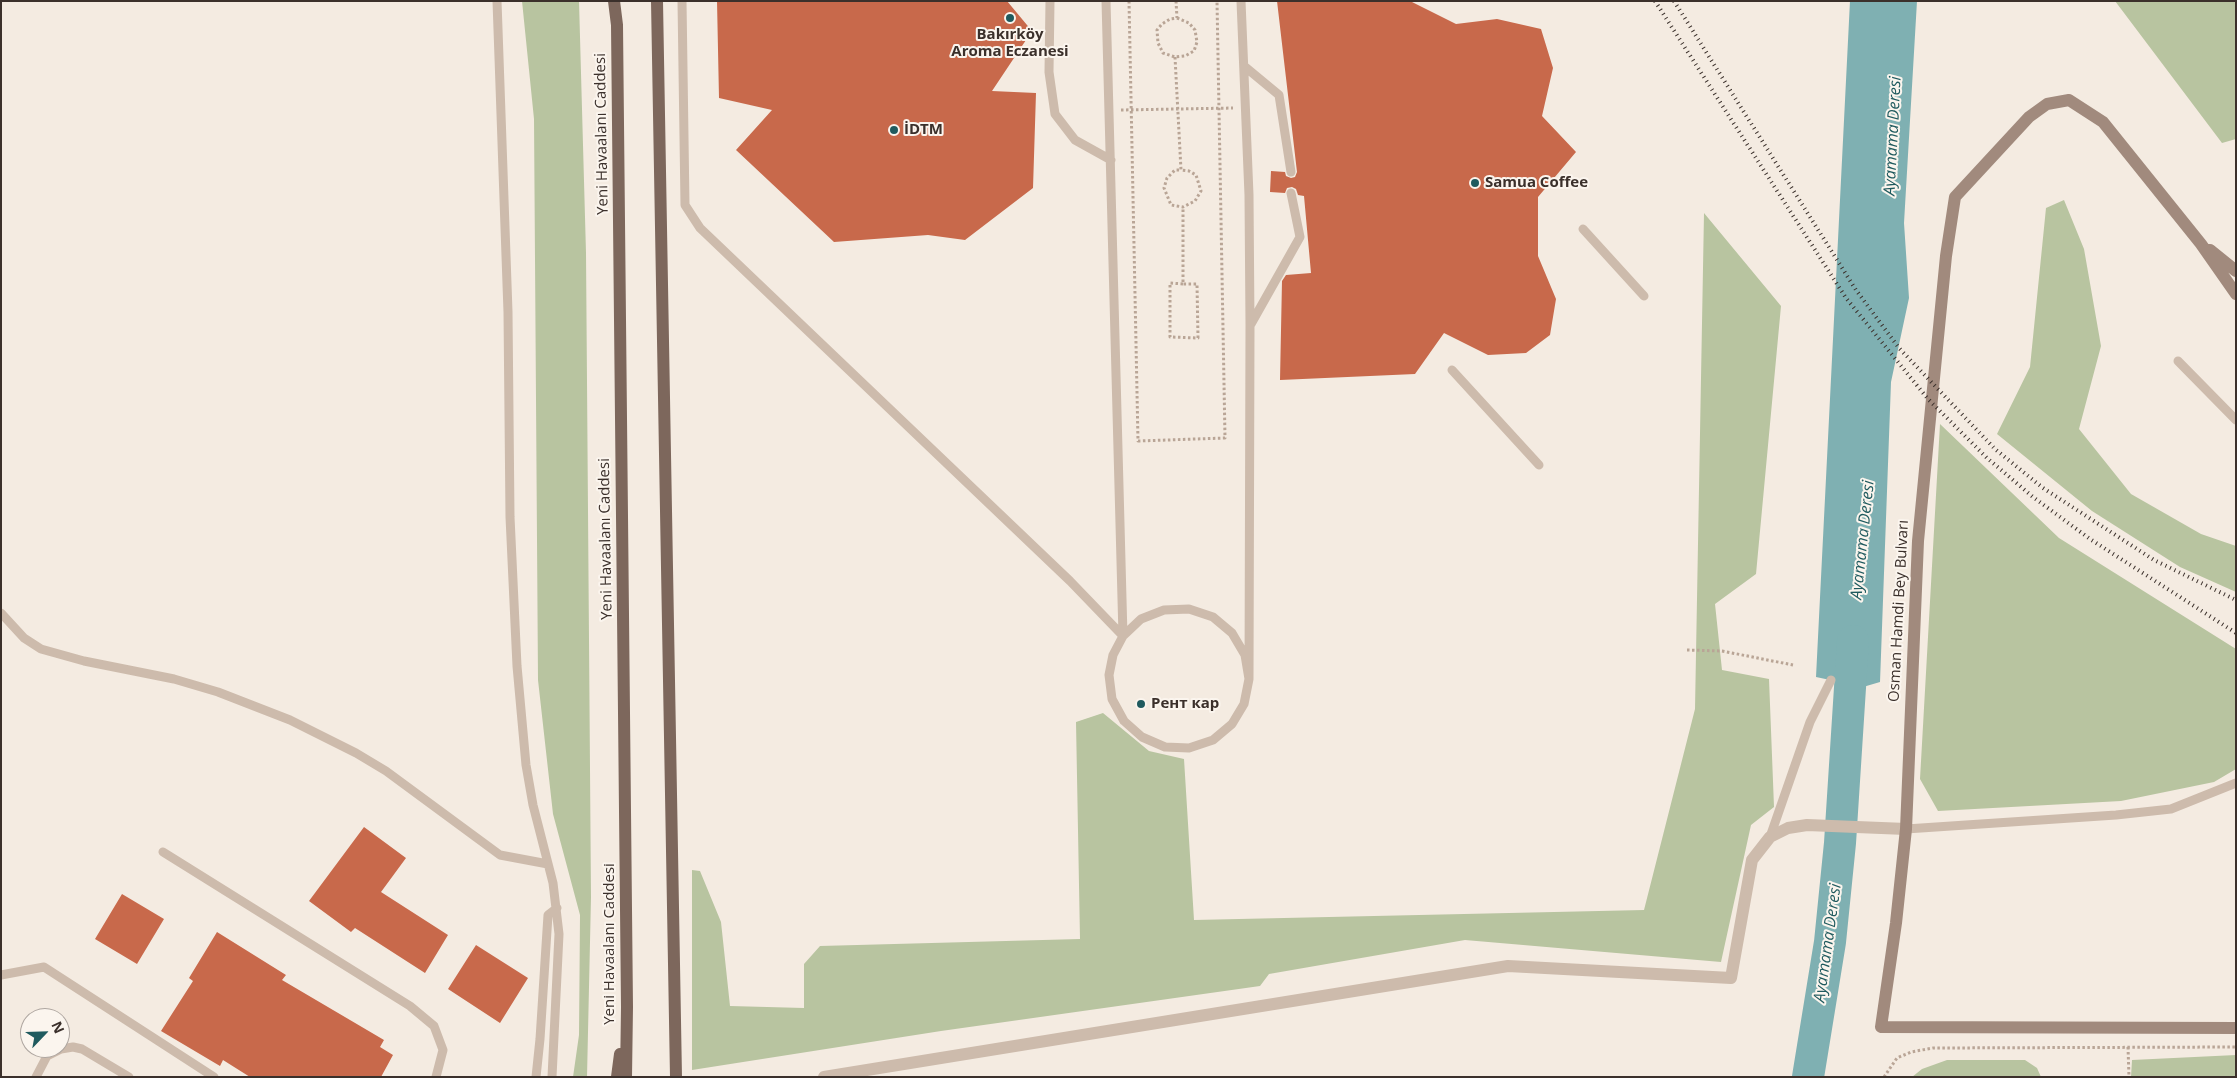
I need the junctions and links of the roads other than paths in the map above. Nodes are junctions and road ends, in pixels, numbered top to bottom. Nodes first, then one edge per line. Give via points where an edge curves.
1 (497, 1) edge
2 (614, 1) edge
3 (657, 1) edge
4 (682, 1) edge
5 (1050, 1) edge
6 (1106, 1) edge
7 (1241, 1) edge
8 (1244, 66) junction
9 (1111, 160) junction
10 (1291, 172) dead end
11 (1291, 193) dead end
12 (1583, 229) dead end
13 (2202, 244) junction
14 (2236, 272) edge
15 (2236, 294) edge
16 (1644, 296) dead end
17 (1250, 325) junction
18 (2178, 361) dead end
19 (1452, 370) dead end
20 (2236, 420) edge
21 (1539, 465) dead end
22 (1, 613) edge
23 (1123, 636) junction
24 (1249, 680) junction
25 (1831, 680) dead end
26 (2236, 783) edge
27 (1906, 829) junction
28 (1770, 837) junction
29 (163, 852) dead end
30 (548, 864) junction
31 (557, 908) junction
32 (1, 975) edge
33 (628, 1007) junction
34 (2236, 1028) edge
35 (123, 1075) edge
36 (36, 1077) edge
37 (214, 1077) edge
38 (436, 1077) edge
39 (536, 1077) edge
40 (552, 1077) edge
41 (617, 1077) edge
42 (626, 1077) edge
43 (676, 1077) edge
44 (824, 1077) edge

1 - 30 lane via 508,312 510,517 517,666 526,765
2 - 33 main road, Yeni Havaalanı Caddesi via 617,25
3 - 43 main road
4 - 23 lane via 685,205 700,228 1070,581
5 - 9 lane via 1049,72 1055,114 1075,140
6 - 9 lane
7 - 8 lane
8 - 10 lane via 1279,95
8 - 17 lane
9 - 23 lane
11 - 17 lane via 1300,237
12 - 16 lane
13 - 14 street
13 - 15 street
13 - 27 street, Osman Hamdi Bey Bulvarı via 2103,122 2069,100 2047,104 2029,117 1955,198 1946,256 1918,541
17 - 24 lane
18 - 20 lane
19 - 21 lane
22 - 30 lane via 24,638 41,649 174,679 290,720 386,771 500,854
23 - 24 lane via 1141,619 1164,610 1189,609 1213,617 1232,633 1245,655
23 - 24 lane via 1113,654 1109,675 1112,700 1124,721 1142,737 1165,747 1189,748 1213,740 1232,724 1244,704
25 - 28 lane via 1810,722
26 - 27 lane via 2171,810
27 - 28 street via 1807,825 1788,828
27 - 34 street, Osman Hamdi Bey Bulvarı via 1880,1027
28 - 44 street via 1752,860 1731,978 1508,966
29 - 38 lane via 410,1006 434,1026 443,1050
30 - 31 lane
31 - 39 lane via 548,915
31 - 40 lane via 559,959
32 - 37 lane via 44,967
33 - 41 main road
33 - 42 main road, Yeni Havaalanı Caddesi
35 - 36 lane via 82,1050 67,1048 47,1056

